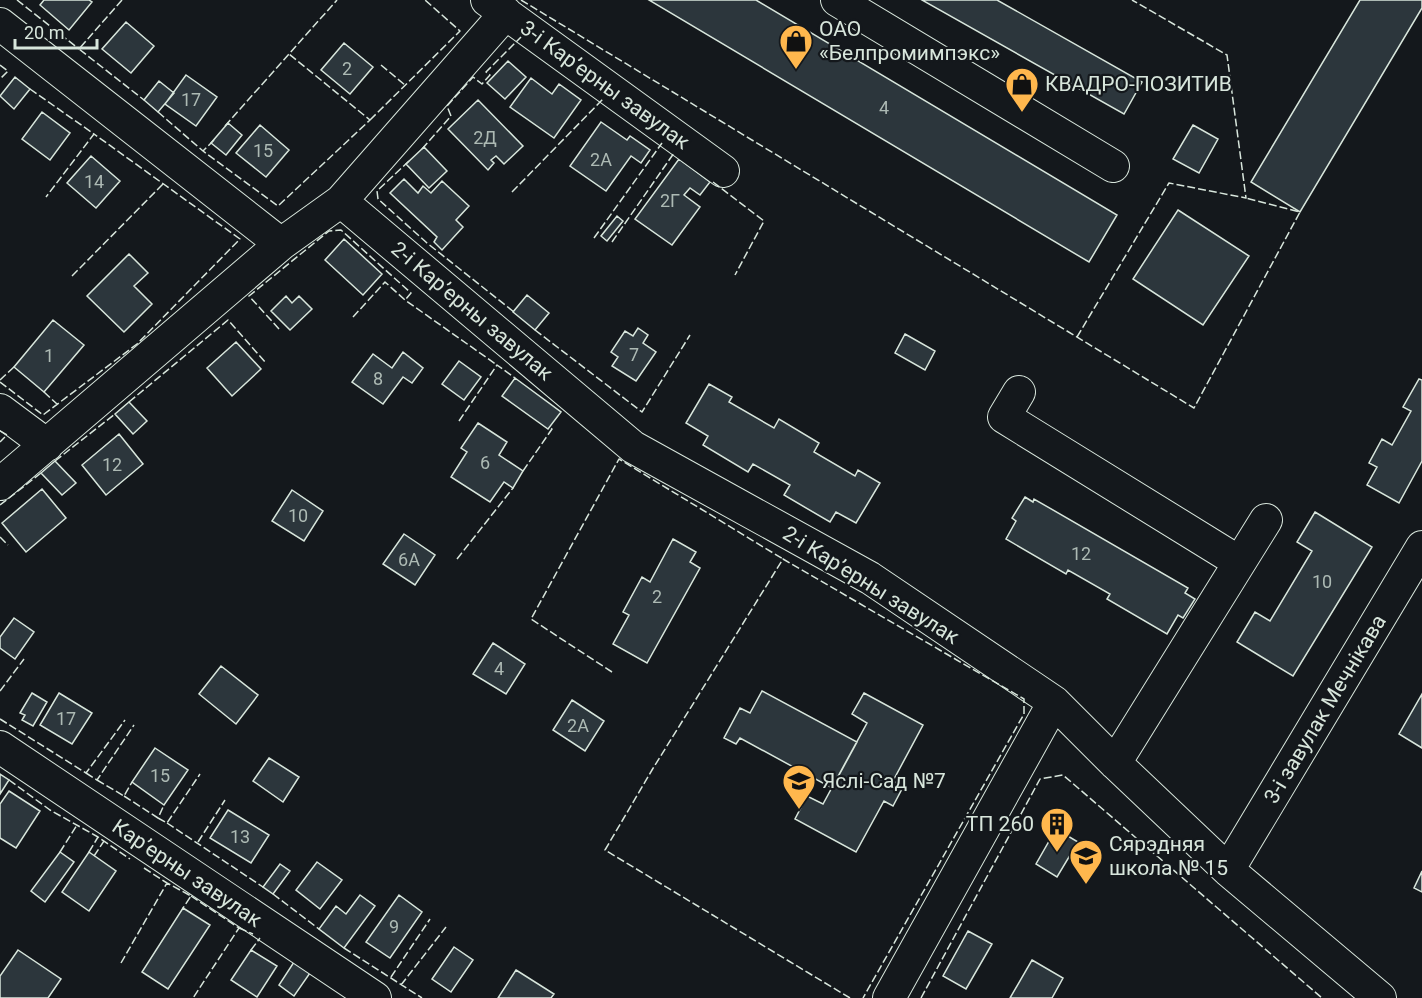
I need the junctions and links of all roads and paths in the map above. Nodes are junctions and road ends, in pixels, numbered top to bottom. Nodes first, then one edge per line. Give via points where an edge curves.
1 (842, 1) edge
2 (497, 7) edge
3 (0, 24) edge
4 (1113, 165) dead end
5 (723, 171) dead end
6 (341, 201) junction
7 (281, 244) junction
8 (1019, 392) dead end
9 (0, 410) edge
10 (47, 445) junction
11 (0, 484) edge
12 (1266, 520) dead end
13 (1422, 547) edge
14 (1239, 562) junction
15 (1054, 702) junction
16 (0, 747) edge
17 (1115, 764) junction
18 (1228, 870) junction
19 (375, 998) edge
20 (889, 998) edge
21 (1380, 998) edge

1 - 4 street
2 - 5 street, 3-і Карʼерны завулак
2 - 6 street
3 - 7 street
6 - 7 street
6 - 15 street, 2-і Карʼерны завулак via 633,447 870,578
7 - 10 street
8 - 14 street via 1004,417
9 - 10 street
10 - 11 street
12 - 14 street
13 - 18 street, 3-і завулак Мечнікава
14 - 17 street
15 - 17 street, 2-і Карʼерны завулак
15 - 20 street
16 - 19 street, Карʼерны завулак
17 - 18 street, 2-і Карʼерны завулак
18 - 21 street, 2-і Карʼерны завулак

